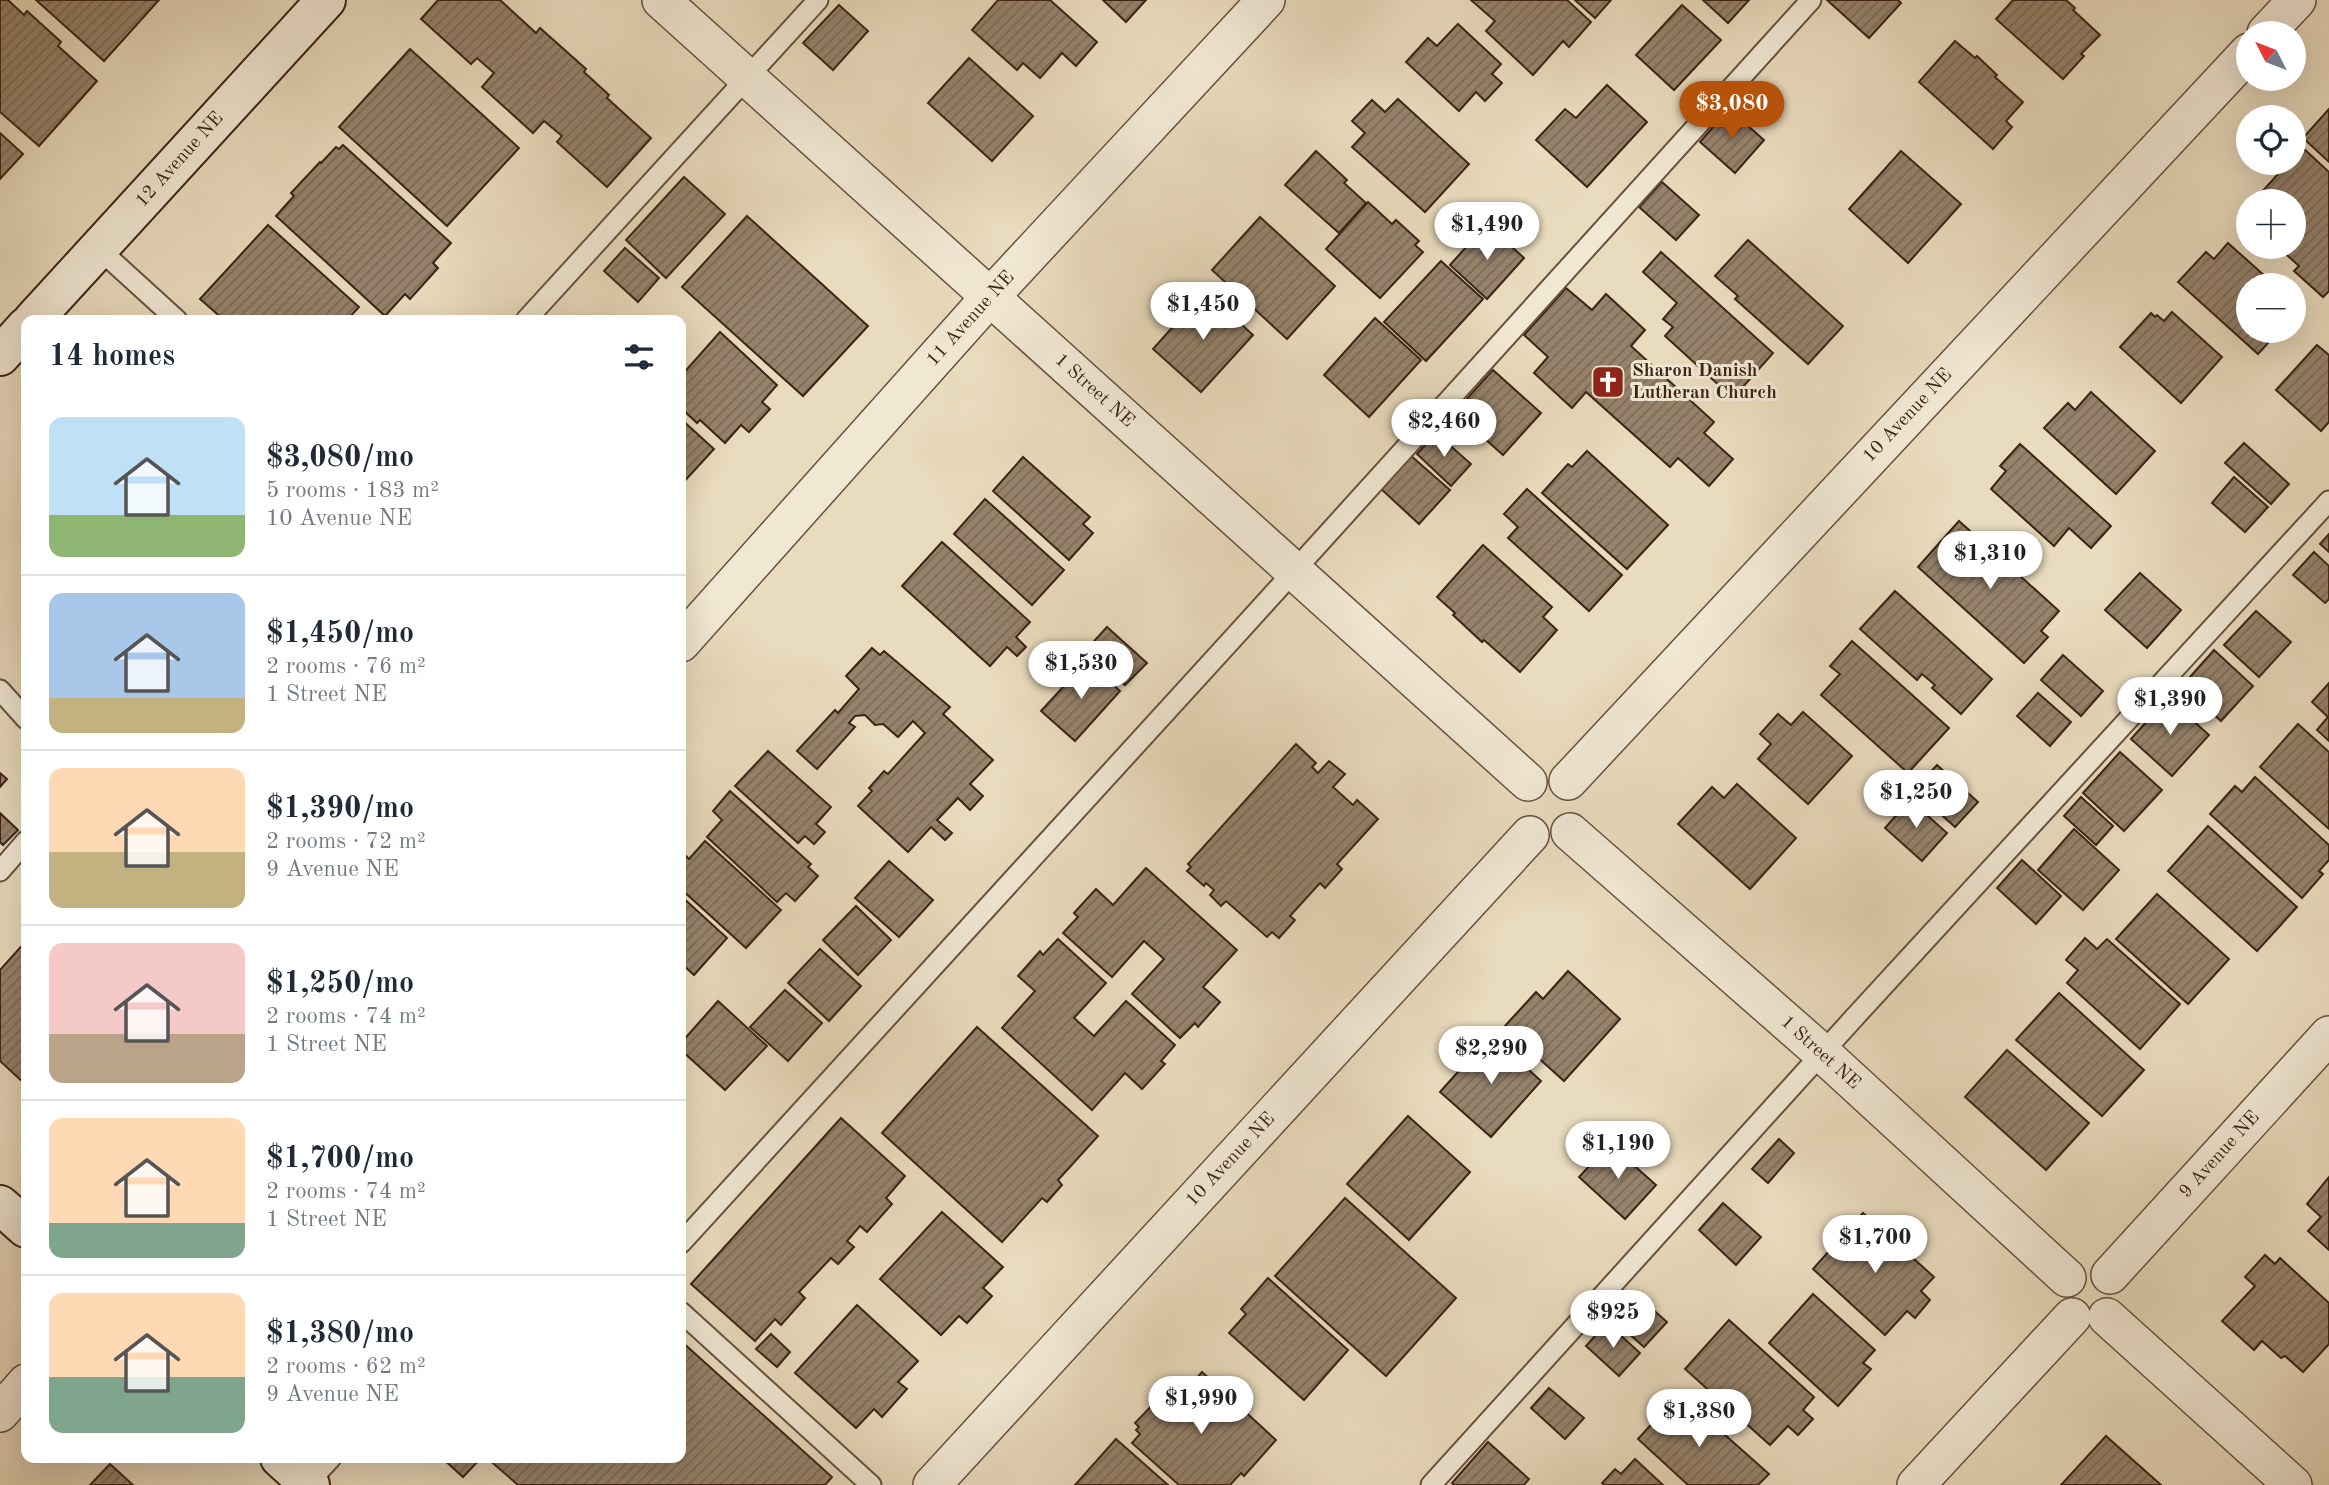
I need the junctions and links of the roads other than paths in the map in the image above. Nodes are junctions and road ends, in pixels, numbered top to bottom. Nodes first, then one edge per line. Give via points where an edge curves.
1 (326, 0) edge
2 (661, 0) edge
3 (817, 0) edge
4 (1266, 0) edge
5 (1811, 0) edge
6 (2297, 0) edge
7 (2277, 21) edge
8 (2236, 66) edge
9 (748, 77) junction
10 (99, 249) junction
11 (990, 297) junction
12 (38, 315) edge
13 (172, 315) edge
14 (531, 315) edge
15 (21, 333) edge
16 (0, 356) edge
17 (2329, 501) edge
18 (1294, 570) junction
19 (686, 637) edge
20 (0, 690) edge
21 (21, 713) edge
22 (1568, 781) junction
23 (1528, 782) junction
24 (1570, 832) junction
25 (1530, 835) junction
26 (21, 847) edge
27 (0, 870) edge
28 (2329, 1035) edge
29 (1822, 1053) junction
30 (0, 1205) edge
31 (21, 1224) edge
32 (686, 1238) edge
33 (2110, 1275) junction
34 (2067, 1278) junction
35 (686, 1316) edge
36 (2089, 1317) junction
37 (21, 1389) edge
38 (0, 1413) edge
39 (871, 1485) edge
40 (932, 1485) edge
41 (1431, 1485) edge
42 (1916, 1485) edge
43 (2293, 1485) edge

1 - 10 street, 12 Avenue NE
2 - 9 street, 1 Street NE
3 - 9 lane
4 - 11 street, 11 Avenue NE
5 - 18 lane
6 - 7 street
8 - 22 street, 10 Avenue NE
9 - 11 street, 1 Street NE
9 - 14 lane
10 - 12 street, 12 Avenue NE
10 - 13 lane
11 - 18 street, 1 Street NE
11 - 19 street, 11 Avenue NE
15 - 16 street
17 - 29 lane
18 - 23 street, 1 Street NE
18 - 32 lane
20 - 21 lane
22 - 23 street via 1548,775
22 - 24 street via 1581,805 1579,820
23 - 25 street via 1520,791 1516,813
24 - 25 street via 1558,839
24 - 29 street, 1 Street NE
25 - 40 street, 10 Avenue NE
26 - 27 lane
28 - 33 street, 9 Avenue NE
29 - 34 street, 1 Street NE
29 - 41 lane
30 - 31 street
33 - 34 street via 2102,1269 2082,1267
33 - 36 street via 2118,1295 2115,1307
34 - 36 street via 2061,1295 2064,1308
35 - 39 lane
36 - 42 street
36 - 43 street
37 - 38 street

